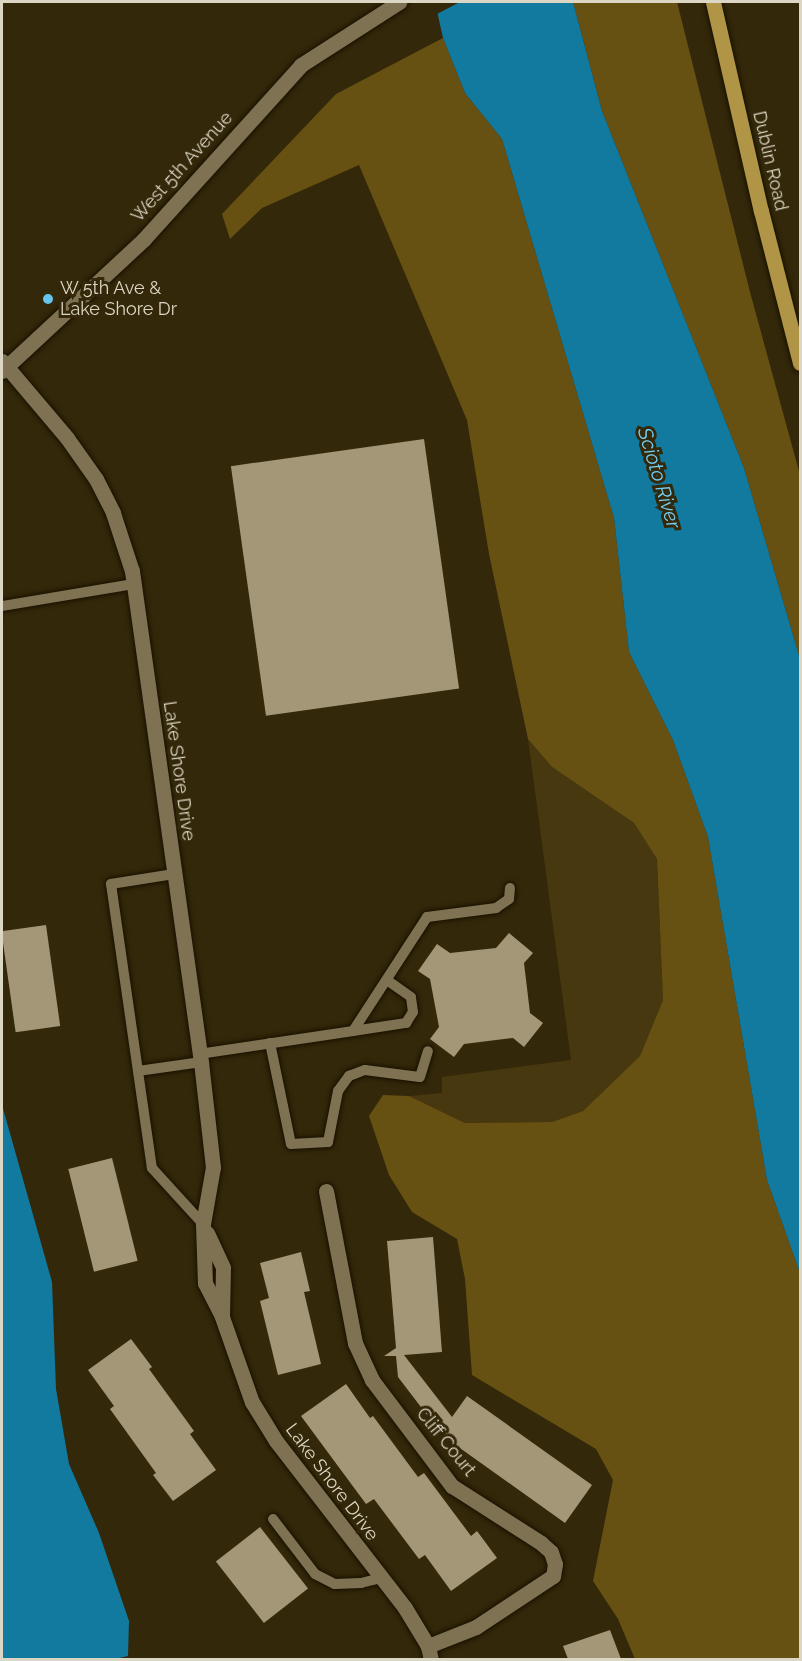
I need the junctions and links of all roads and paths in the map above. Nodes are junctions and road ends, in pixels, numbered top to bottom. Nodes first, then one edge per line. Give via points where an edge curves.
1 (399, 2) edge
2 (713, 2) edge
3 (801, 363) edge
4 (3, 366) edge
5 (134, 584) junction
6 (2, 606) edge
7 (174, 874) junction
8 (510, 888) dead end
9 (388, 981) junction
10 (353, 1031) junction
11 (270, 1043) junction
12 (428, 1051) dead end
13 (200, 1058) junction
14 (138, 1071) junction
15 (326, 1191) dead end
16 (203, 1224) junction
17 (273, 1519) dead end
18 (381, 1578) junction
19 (430, 1653) edge

1 - 4 street, West 5th Avenue via 301,65 144,239
2 - 3 main road, Dublin Road
4 - 5 street, Lake Shore Drive via 67,438 96,478 123,540
5 - 6 lane
5 - 7 street, Lake Shore Drive
7 - 13 street, Lake Shore Drive
7 - 14 lane via 111,884
8 - 9 lane via 509,899 496,908 427,917
9 - 10 lane
9 - 10 lane via 411,997 413,1011 406,1023
10 - 11 lane
11 - 12 lane via 291,1143 328,1142 338,1091 349,1076 365,1070 420,1077
11 - 13 lane
13 - 14 lane
13 - 16 street, Lake Shore Drive via 213,1167
14 - 16 lane via 152,1168
15 - 19 street, Cliff Court via 355,1343 367,1371 452,1486 542,1544 551,1552 555,1564 553,1576
16 - 18 street, Lake Shore Drive via 223,1268 222,1317 252,1402 276,1441
17 - 18 lane via 315,1574 335,1584 361,1584
18 - 19 street, Lake Shore Drive via 405,1608

